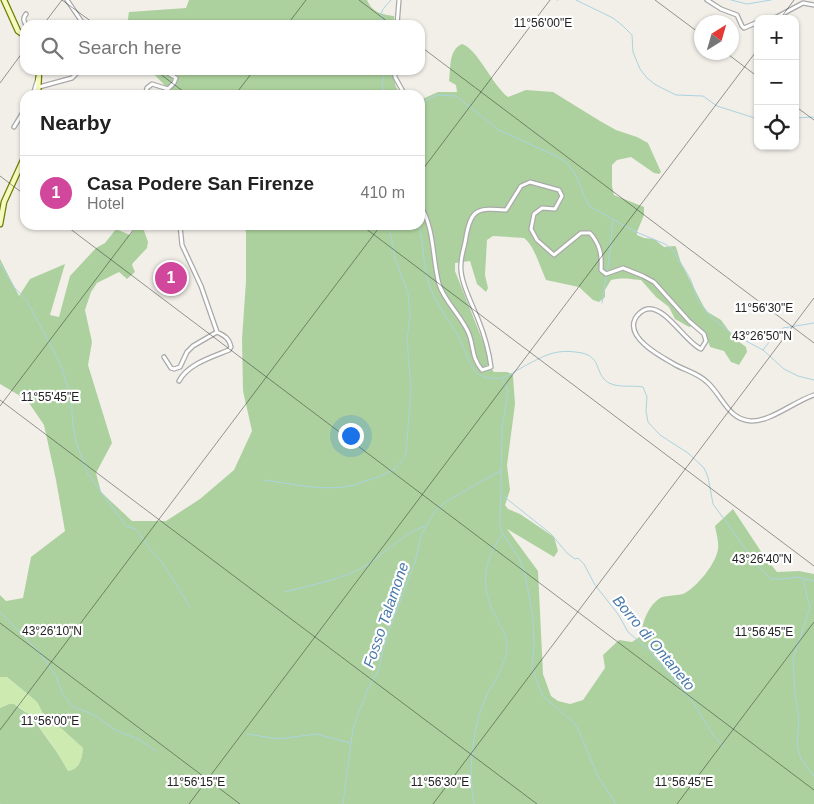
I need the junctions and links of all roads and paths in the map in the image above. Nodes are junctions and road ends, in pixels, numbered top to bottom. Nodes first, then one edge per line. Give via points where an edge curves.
1 (4, 0) edge
2 (67, 0) edge
3 (399, 0) edge
4 (707, 0) edge
5 (814, 5) edge
6 (26, 14) dead end
7 (780, 15) edge
8 (23, 20) edge
9 (81, 20) edge
10 (397, 20) edge
11 (754, 24) edge
12 (20, 32) edge
13 (38, 75) edge
14 (39, 75) edge
15 (75, 75) edge
16 (172, 75) edge
17 (395, 75) edge
18 (39, 87) junction
19 (34, 90) edge
20 (39, 90) edge
21 (146, 90) edge
22 (403, 90) edge
23 (20, 117) edge
24 (14, 127) dead end
25 (20, 167) edge
26 (425, 212) edge
27 (0, 224) edge
28 (180, 230) edge
29 (216, 332) junction
30 (164, 358) dead end
31 (179, 381) dead end
32 (814, 395) edge

1 - 12 main road
2 - 9 street
3 - 10 street
4 - 11 street via 737,15 744,28
5 - 7 street via 803,3
6 - 8 street
13 - 19 street
14 - 18 main road
15 - 18 street
16 - 21 street via 176,78 174,84 168,88 152,84
17 - 22 street
18 - 20 main road
23 - 24 street
25 - 27 main road via 4,202
26 - 32 street via 435,251 439,285 470,336 472,350 482,370 491,367 490,358 460,265 469,223 473,214 484,208 506,210 521,186 530,182 559,190 562,196 555,209 542,208 534,214 531,229 537,240 554,255 581,233 590,233 597,241 602,256 601,270 606,274 623,268 654,282 704,334 706,341 700,349 694,346 656,310 647,309 634,321 638,339 709,383 732,414 744,420 765,419
28 - 29 street via 182,245 201,286
29 - 30 street via 193,346 180,367 171,368
29 - 31 street via 226,336 232,347 192,368

